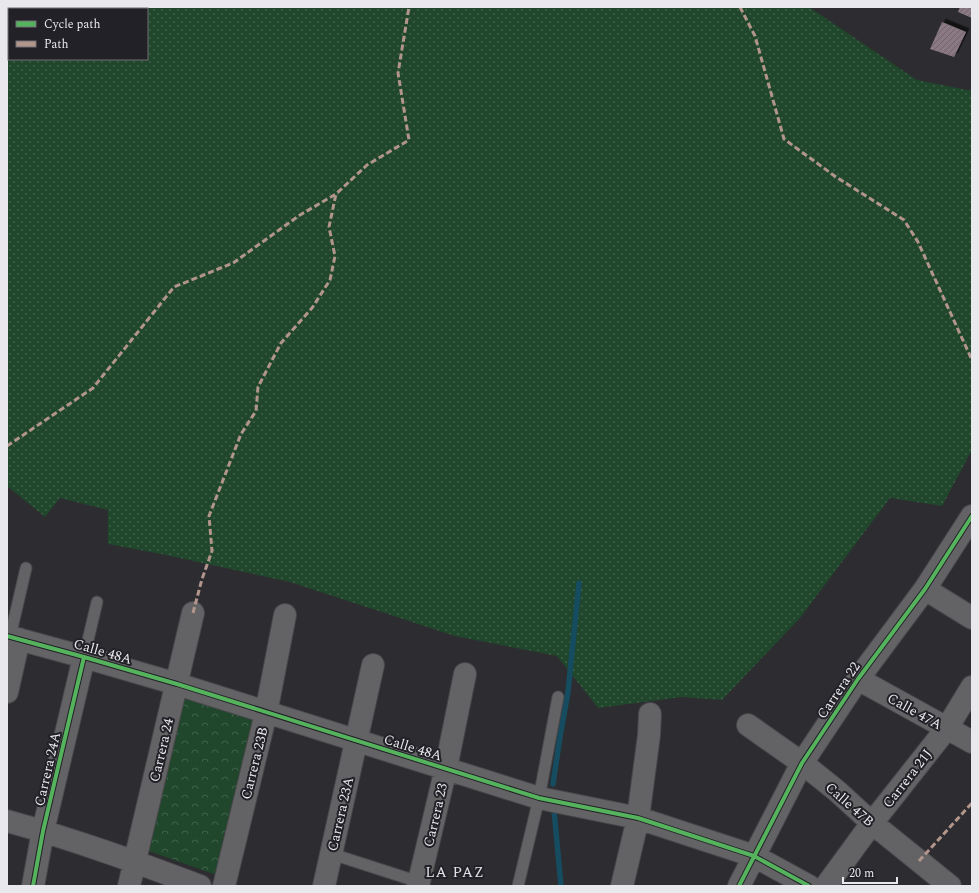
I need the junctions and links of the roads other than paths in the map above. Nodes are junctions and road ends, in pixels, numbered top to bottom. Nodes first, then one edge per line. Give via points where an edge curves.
1 (972, 516) edge
2 (26, 568) dead end
3 (925, 590) junction
4 (97, 602) dead end
5 (193, 613) dead end
6 (285, 615) dead end
7 (972, 618) edge
8 (12, 637) edge
9 (84, 657) junction
10 (373, 665) dead end
11 (466, 674) dead end
12 (858, 679) junction
13 (177, 684) junction
14 (972, 687) edge
15 (7, 692) edge
16 (558, 696) dead end
17 (266, 713) junction
18 (650, 714) dead end
19 (748, 725) dead end
20 (947, 728) junction
21 (357, 741) junction
22 (972, 742) edge
23 (802, 763) junction
24 (446, 768) junction
25 (539, 798) junction
26 (638, 818) junction
27 (7, 821) edge
28 (872, 823) junction
29 (43, 831) junction
30 (332, 854) junction
31 (754, 856) junction
32 (135, 861) junction
33 (419, 884) edge
34 (33, 886) edge
35 (129, 886) edge
36 (200, 886) edge
37 (224, 886) edge
38 (324, 886) edge
39 (518, 886) edge
40 (622, 886) edge
41 (739, 886) edge
42 (809, 886) edge
43 (826, 886) edge
44 (950, 886) edge

1 - 3 street, Carrera 22
2 - 8 lane
3 - 7 street
3 - 12 street, Carrera 22
4 - 9 lane
5 - 13 street, Carrera 24
6 - 17 street, Carrera 23B
8 - 9 street, Calle 48A
8 - 15 street
9 - 13 street, Calle 48A
9 - 29 street, Carrera 24A
10 - 21 street
11 - 24 street, Carrera 23
12 - 20 street, Calle 47A
12 - 23 street, Carrera 22
13 - 17 street, Calle 48A
13 - 32 street, Carrera 24
14 - 20 street, Carrera 21J
16 - 25 lane
17 - 21 street, Calle 48A
17 - 37 street, Carrera 23B
18 - 26 street
19 - 23 street, Calle 47B
20 - 22 street, Calle 47A
20 - 28 street, Carrera 21J
21 - 24 street, Calle 48A
21 - 30 street, Carrera 23A
23 - 28 street, Calle 47B
23 - 31 street, Carrera 22
24 - 25 street, Calle 48A
24 - 33 street, Carrera 23
25 - 26 street, Calle 48A
25 - 39 lane
26 - 31 street, Calle 48A
26 - 40 street
27 - 29 street
28 - 43 street, Carrera 21J
28 - 44 street, Calle 47B
29 - 32 street
29 - 34 street, Carrera 24A
30 - 33 lane
30 - 38 street, Carrera 23A
31 - 41 street, Carrera 22
31 - 42 street, Calle 48A
32 - 35 street, Carrera 24
32 - 36 street

